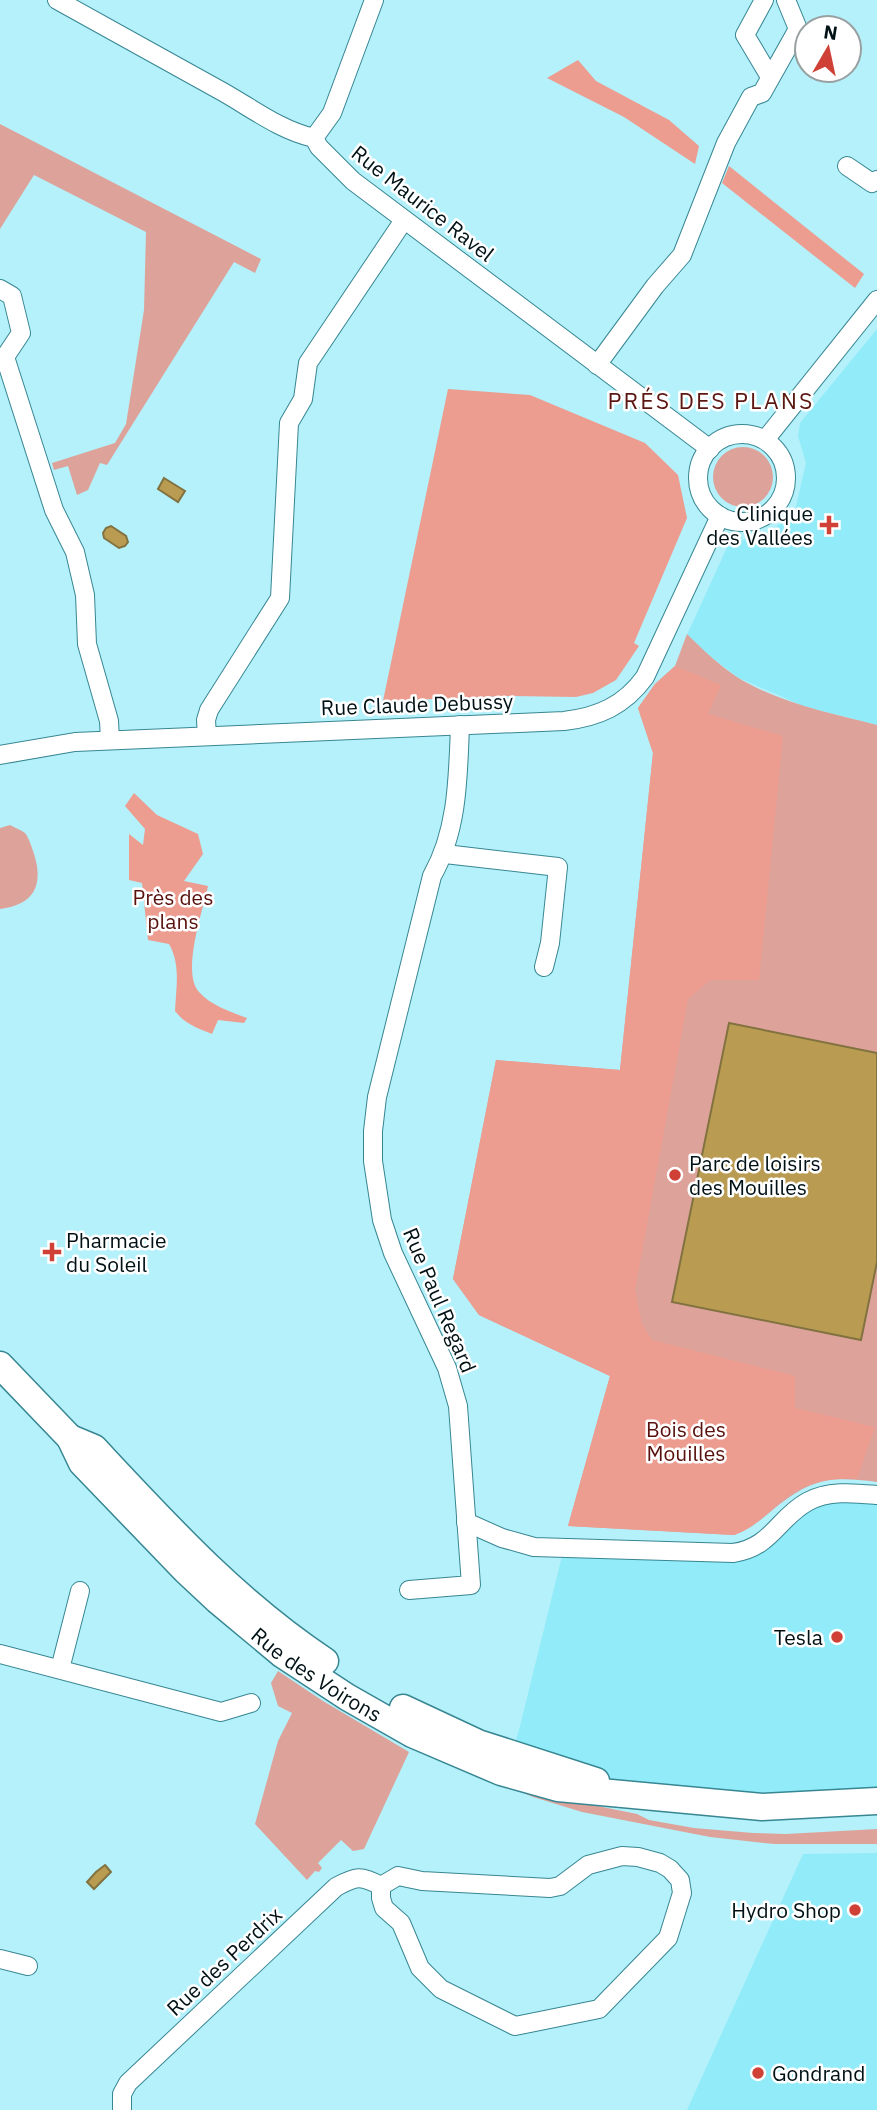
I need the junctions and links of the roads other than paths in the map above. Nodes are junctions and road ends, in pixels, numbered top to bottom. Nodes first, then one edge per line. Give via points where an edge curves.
1 (57, 0) edge
2 (374, 0) edge
3 (764, 0) edge
4 (786, 0) edge
5 (770, 77) junction
6 (314, 138) junction
7 (847, 166) dead end
8 (877, 180) edge
9 (404, 220) junction
10 (0, 289) edge
11 (877, 300) edge
12 (597, 365) junction
13 (765, 440) junction
14 (710, 449) junction
15 (720, 516) junction
16 (460, 724) junction
17 (207, 736) junction
18 (110, 740) junction
19 (0, 755) edge
20 (445, 853) junction
21 (544, 967) dead end
22 (0, 1365) edge
23 (877, 1496) edge
24 (466, 1522) junction
25 (410, 1590) dead end
26 (80, 1591) dead end
27 (0, 1654) edge
28 (60, 1669) junction
29 (251, 1703) dead end
30 (877, 1801) edge
31 (381, 1886) junction
32 (0, 1959) edge
33 (28, 1966) dead end
34 (122, 2110) edge

1 - 6 street via 272,122
2 - 6 street via 332,113
3 - 5 street via 745,35
4 - 5 street via 798,29
5 - 12 street via 762,93 751,97 726,143 682,255
6 - 9 street, Rue Maurice Ravel via 353,181
7 - 8 street via 872,183
9 - 12 street, Rue Maurice Ravel
9 - 17 street via 308,363 303,399 289,423 280,598 209,710
10 - 18 street via 12,296 21,333 5,357 54,510 75,552 85,595 87,644
11 - 13 street
12 - 14 street, Rue Maurice Ravel
13 - 14 street via 738,434
13 - 15 street via 785,467 780,500 757,520 737,522
14 - 15 street via 700,465 699,484 706,502
15 - 16 street, Rue Claude Debussy via 650,668 626,698 605,712 577,720
16 - 17 street, Rue Claude Debussy
16 - 20 street, Rue Paul Regard via 451,834
17 - 18 street, Rue Claude Debussy
18 - 19 street, Rue Claude Debussy
20 - 21 street via 558,867
20 - 24 street, Rue Paul Regard via 432,876 377,1097 373,1161 382,1220 393,1252 451,1380 458,1406
22 - 30 street, Rue des Voirons via 70,1438 82,1464 186,1571 262,1639 347,1697 412,1734 501,1772 558,1788 732,1806
23 - 24 street via 856,1493 814,1499 793,1512 764,1542 740,1552 519,1544
24 - 25 street, Rue Paul Regard via 471,1586
26 - 28 street
27 - 28 street
28 - 29 street via 221,1712
31 - 31 street via 398,1876 550,1888 588,1865 622,1856 660,1863 677,1876 683,1889 668,1938 599,2009 515,2026 441,1989 414,1958 401,1923 384,1908
31 - 34 street, Rue des Perdrix via 355,1877 336,1887 128,2083
32 - 33 street

